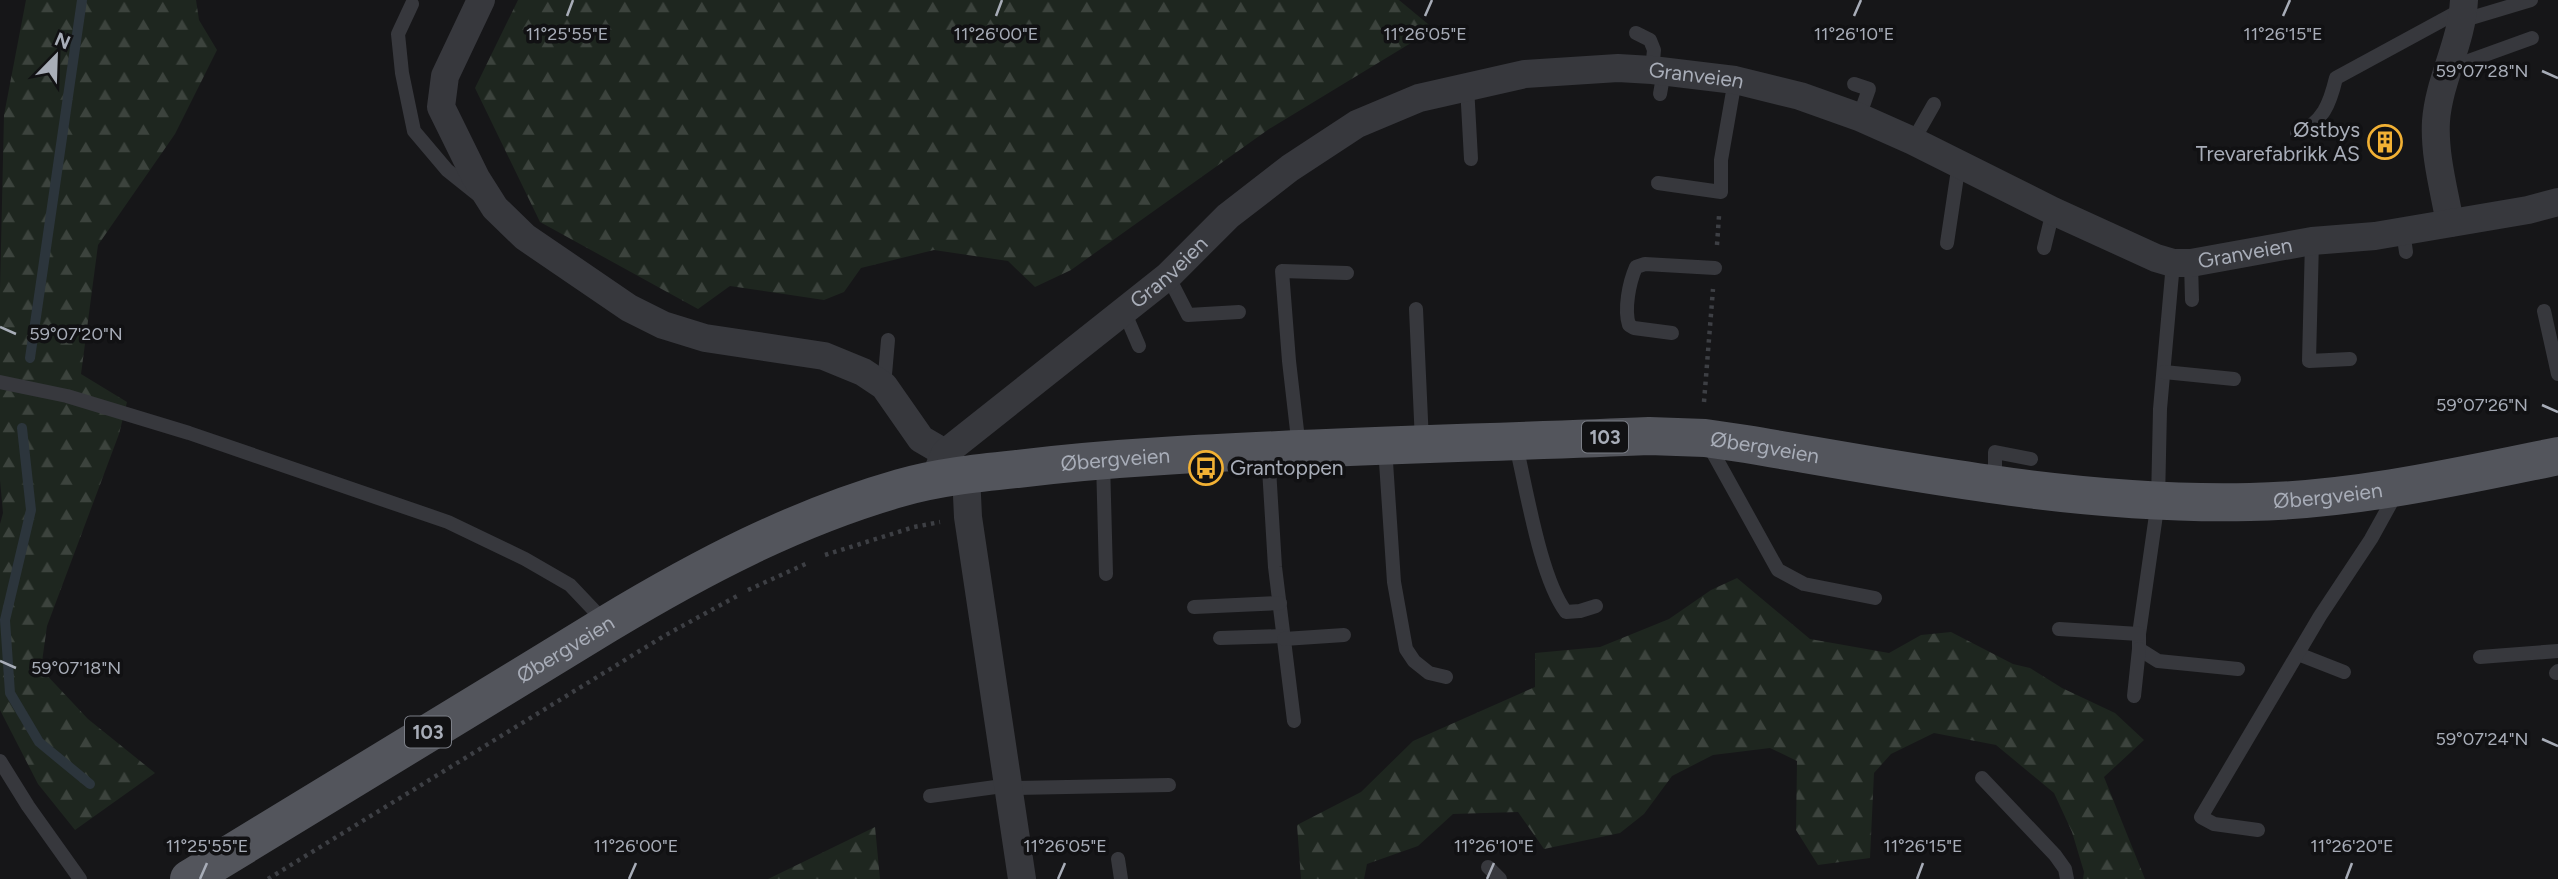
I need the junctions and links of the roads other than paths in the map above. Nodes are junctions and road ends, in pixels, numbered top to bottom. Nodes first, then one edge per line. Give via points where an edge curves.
1 (481, 0) edge
2 (2531, 0) edge
3 (412, 4) dead end
4 (2463, 10) edge
5 (1636, 33) dead end
6 (2532, 38) dead end
7 (2449, 68) junction
8 (1659, 78) junction
9 (1735, 80) junction
10 (1854, 84) dead end
11 (1467, 86) junction
12 (1934, 104) dead end
13 (1859, 117) junction
14 (2297, 133) dead end
15 (1913, 141) junction
16 (1471, 159) dead end
17 (1959, 163) junction
18 (1658, 183) dead end
19 (2558, 202) edge
20 (495, 208) junction
21 (2053, 211) junction
22 (2450, 223) junction
23 (2312, 240) junction
24 (1947, 243) dead end
25 (2044, 248) dead end
26 (2182, 263) junction
27 (1714, 268) road end
28 (1348, 273) dead end
29 (1168, 276) junction
30 (2192, 300) dead end
31 (1416, 309) dead end
32 (1124, 311) junction
33 (2544, 311) dead end
34 (1239, 312) dead end
35 (1672, 333) dead end
36 (888, 340) dead end
37 (1139, 346) dead end
38 (2350, 359) dead end
39 (2164, 372) junction
40 (2558, 374) edge
41 (2234, 379) dead end
42 (0, 382) edge
43 (884, 386) junction
44 (1703, 438) junction
45 (1515, 440) junction
46 (1403, 444) junction
47 (1284, 450) junction
48 (2558, 456) edge
49 (2031, 459) dead end
50 (1103, 460) junction
51 (948, 469) junction
52 (1995, 486) junction
53 (2399, 488) junction
54 (2158, 501) junction
55 (1106, 574) dead end
56 (1875, 597) dead end
57 (1280, 603) junction
58 (1597, 606) dead end
59 (1194, 607) dead end
60 (607, 624) junction
61 (2059, 629) dead end
62 (1344, 635) dead end
63 (1220, 638) dead end
64 (1284, 638) junction
65 (2139, 642) junction
66 (2558, 651) edge
67 (2298, 654) junction
68 (2480, 657) dead end
69 (2238, 669) dead end
70 (2344, 672) dead end
71 (1446, 677) dead end
72 (2134, 696) dead end
73 (1294, 720) dead end
74 (0, 761) edge
75 (1982, 778) dead end
76 (1169, 785) dead end
77 (1010, 787) junction
78 (930, 796) dead end
79 (2258, 830) dead end
80 (1118, 859) dead end
81 (1488, 867) dead end
82 (80, 879) edge
83 (189, 879) edge
84 (1022, 879) edge
85 (1121, 879) edge
86 (1500, 879) edge
87 (2067, 879) edge

1 - 20 street via 445,76 441,107
2 - 4 lane
3 - 20 lane via 398,34 414,131 447,170
4 - 7 street
4 - 14 lane via 2336,78 2325,112 2311,128
5 - 8 lane via 1650,40
6 - 7 lane
7 - 22 street via 2436,121
8 - 9 street, Granveien
8 - 11 street, Granveien via 1618,68 1525,74
9 - 13 street, Granveien
9 - 18 lane via 1721,160 1721,192
10 - 13 lane via 1869,89
11 - 16 lane
11 - 29 street, Granveien via 1419,97 1357,124 1228,216
12 - 15 lane
13 - 15 street, Granveien
15 - 17 street, Granveien
17 - 21 street, Granveien
17 - 24 lane
19 - 22 street, Granveien
20 - 43 street via 525,237 629,308 663,325 705,338 824,356 848,364
21 - 25 lane
21 - 26 street, Granveien
22 - 23 street, Granveien via 2405,242 2375,236
23 - 26 street, Granveien
23 - 38 lane via 2309,361
26 - 30 lane
26 - 39 lane
27 - 35 lane via 1636,267 1626,317 1629,326
28 - 47 lane via 1282,271 1289,361
29 - 32 street, Granveien
29 - 34 lane via 1188,315
31 - 46 lane
32 - 37 lane
32 - 51 street, Granveien
33 - 40 lane
36 - 43 lane
39 - 41 lane
39 - 54 lane
42 - 60 lane via 67,396 177,429 448,522 570,585
43 - 51 street
44 - 45 main road, Øbergveien / 103
44 - 52 main road, Øbergveien / 103
44 - 56 lane via 1778,570 1804,584
45 - 46 main road, Øbergveien / 103
45 - 58 lane via 1556,599 1566,612
46 - 47 main road, Øbergveien / 103
46 - 71 lane via 1394,582 1406,649 1429,673
47 - 50 main road, Øbergveien / 103
47 - 57 lane
48 - 53 main road, Øbergveien / 103
49 - 52 lane via 1995,452
50 - 51 main road, Øbergveien / 103
50 - 55 lane
51 - 60 main road, Øbergveien / 103 via 786,528 703,568
51 - 77 street via 968,517
52 - 54 main road, Øbergveien / 103
53 - 54 main road, Øbergveien / 103 via 2250,502
53 - 67 lane
54 - 65 lane
57 - 59 lane
57 - 64 lane
60 - 83 main road, Øbergveien / 103
61 - 65 lane
62 - 64 lane
63 - 64 lane
64 - 73 lane
65 - 69 lane via 2158,662
65 - 72 lane
66 - 68 lane
67 - 70 lane
67 - 79 lane via 2201,817 2214,824
74 - 82 lane
75 - 87 lane via 2055,855
76 - 77 lane
77 - 78 lane
77 - 84 street
80 - 85 lane
81 - 86 lane

